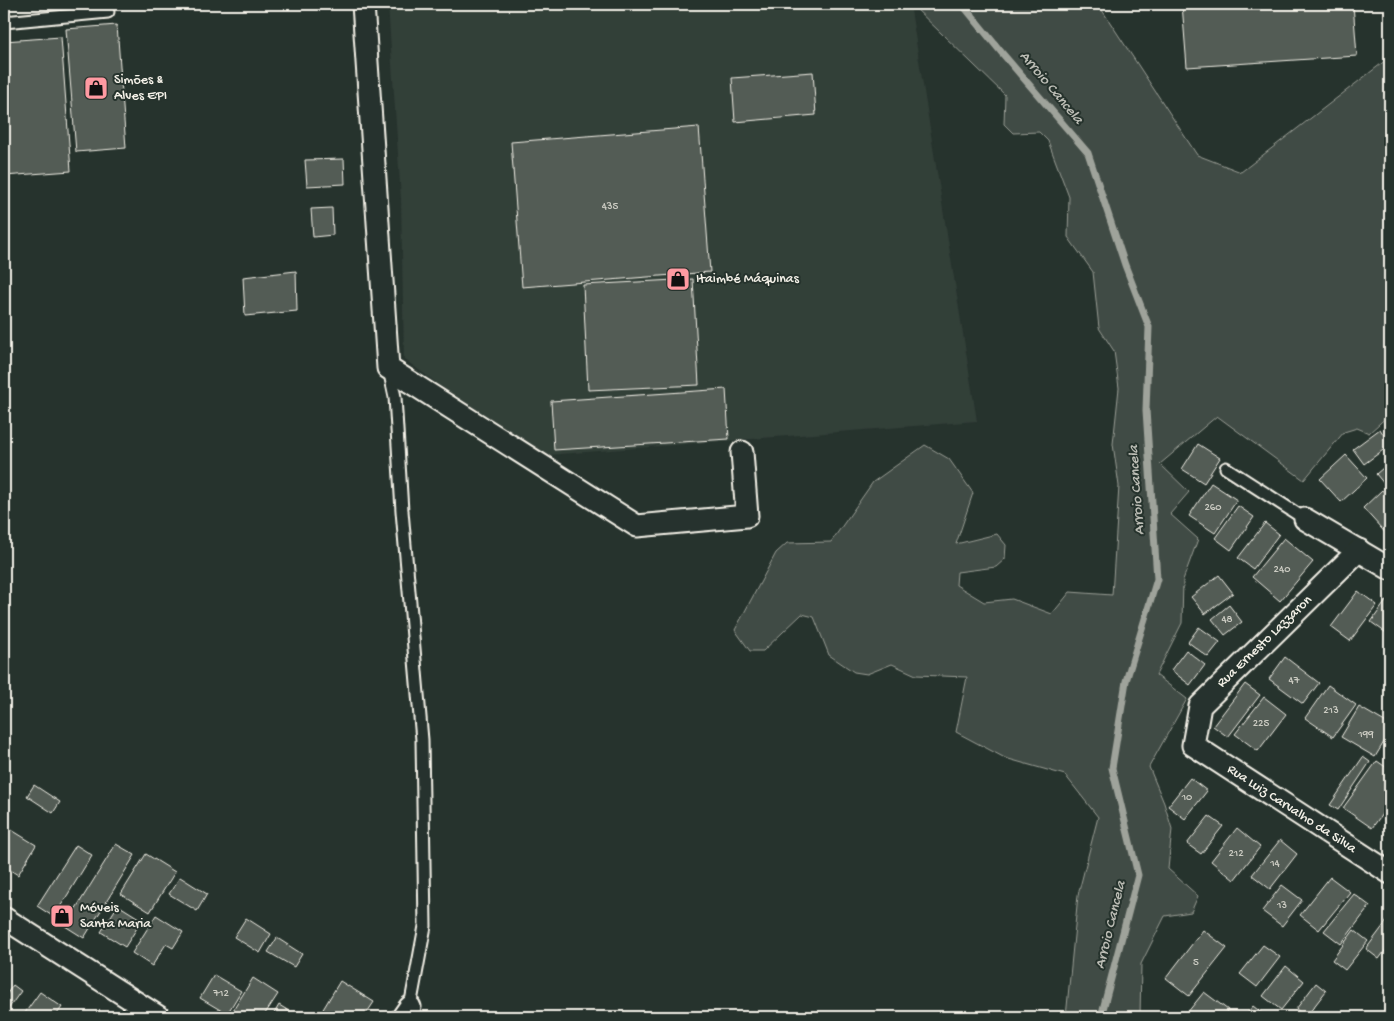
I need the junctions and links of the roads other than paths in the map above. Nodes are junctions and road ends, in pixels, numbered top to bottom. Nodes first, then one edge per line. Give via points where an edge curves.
1 (363, 4) edge
2 (108, 12) dead end
3 (4, 22) edge
4 (388, 368) junction
5 (742, 452) dead end
6 (1226, 468) dead end
7 (1305, 519) joint
8 (1359, 550) junction
9 (1388, 564) edge
10 (1193, 745) joint
11 (1390, 873) edge
12 (4, 918) edge
13 (407, 1012) edge
14 (159, 1017) edge

1 - 4 street
2 - 3 lane
4 - 5 street via 637,526 747,516
4 - 13 lane via 396,397 402,511 422,740 425,926
6 - 7 lane
7 - 8 street
8 - 9 street
8 - 10 street, Rua Ernesto Lazzaron via 1200,706
10 - 11 street, Rua Luiz Carvalho da Silva
12 - 14 street

